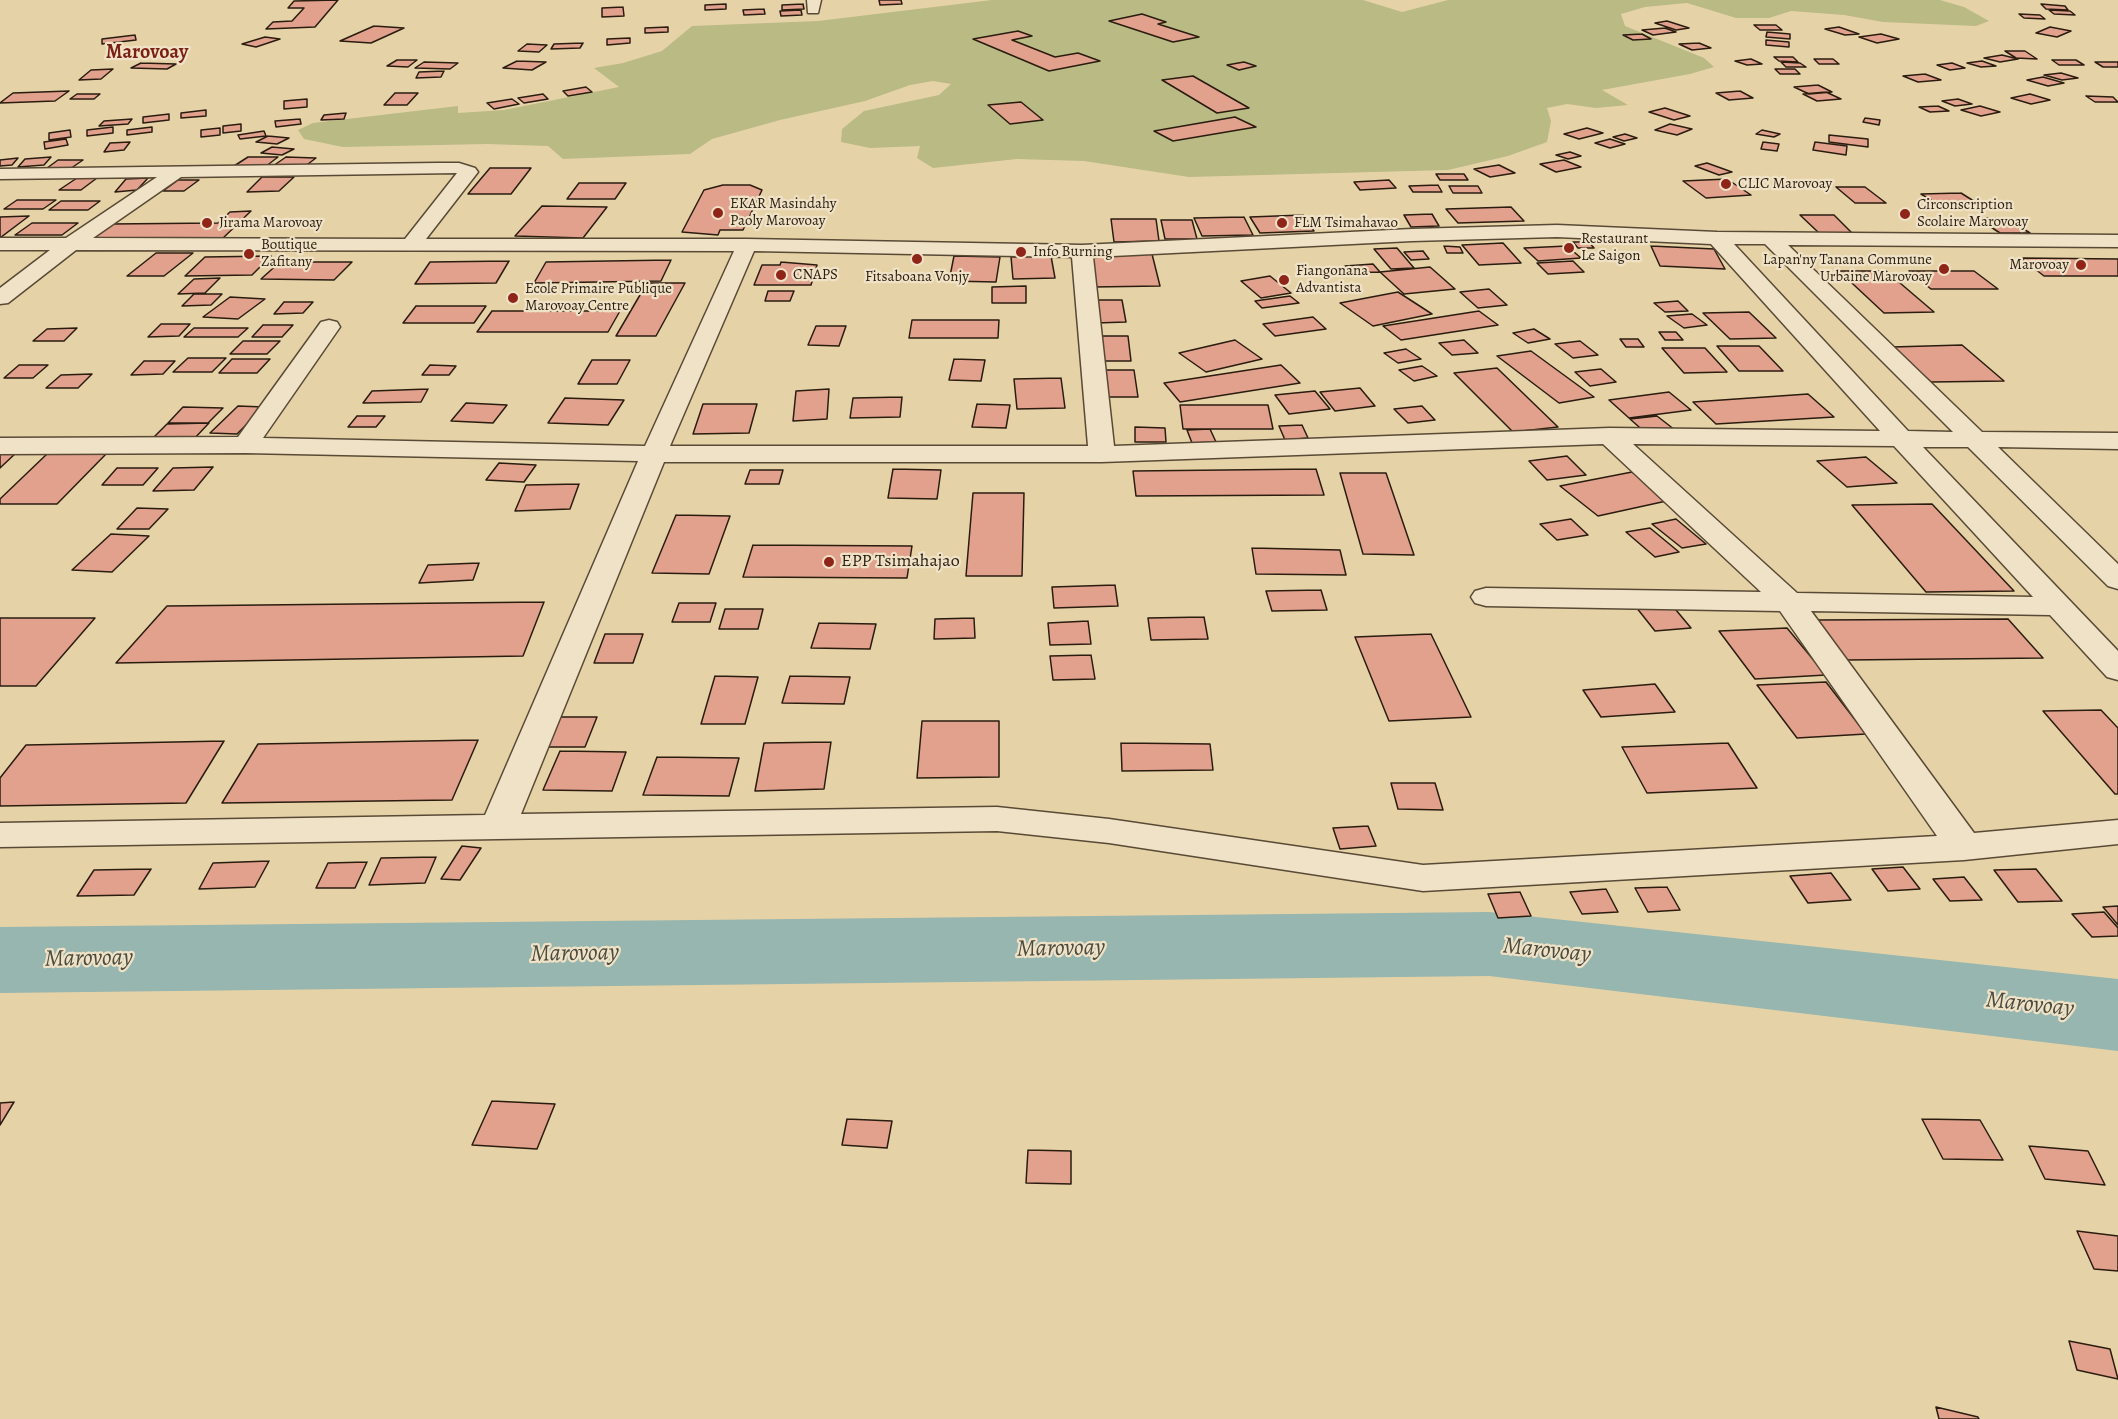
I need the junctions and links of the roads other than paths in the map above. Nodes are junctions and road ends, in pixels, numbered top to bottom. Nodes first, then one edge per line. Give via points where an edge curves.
1 (175, 173) junction
2 (0, 174) edge
3 (1717, 238) junction
4 (1771, 239) junction
5 (2118, 241) edge
6 (412, 243) junction
7 (0, 244) edge
8 (71, 244) junction
9 (747, 245) junction
10 (1082, 250) junction
11 (0, 298) edge
12 (329, 327) dead end
13 (1610, 436) junction
14 (1901, 439) junction
15 (1975, 439) junction
16 (2118, 441) edge
17 (245, 445) junction
18 (0, 446) edge
19 (654, 454) junction
20 (1102, 454) junction
21 (2118, 580) edge
22 (1486, 597) dead end
23 (1788, 601) junction
24 (2059, 606) junction
25 (2118, 670) edge
26 (498, 827) junction
27 (2118, 832) edge
28 (0, 836) edge
29 (1964, 847) junction

1 - 2 street
1 - 6 street via 437,168 469,172
1 - 8 street
3 - 4 street
3 - 10 street via 1557,231
3 - 14 street
4 - 5 street
4 - 15 street
6 - 8 street
6 - 9 street
7 - 8 street
8 - 11 street
9 - 10 street
9 - 19 street
10 - 20 street
12 - 17 street
13 - 14 street
13 - 20 street
13 - 23 street
14 - 15 street
14 - 24 street
15 - 16 street
15 - 21 street
17 - 18 street
17 - 19 street
19 - 20 street
19 - 26 street
22 - 23 street
23 - 24 street
23 - 29 street
24 - 25 street
26 - 28 street
26 - 29 street via 997,819 1109,831 1424,878
27 - 29 street

